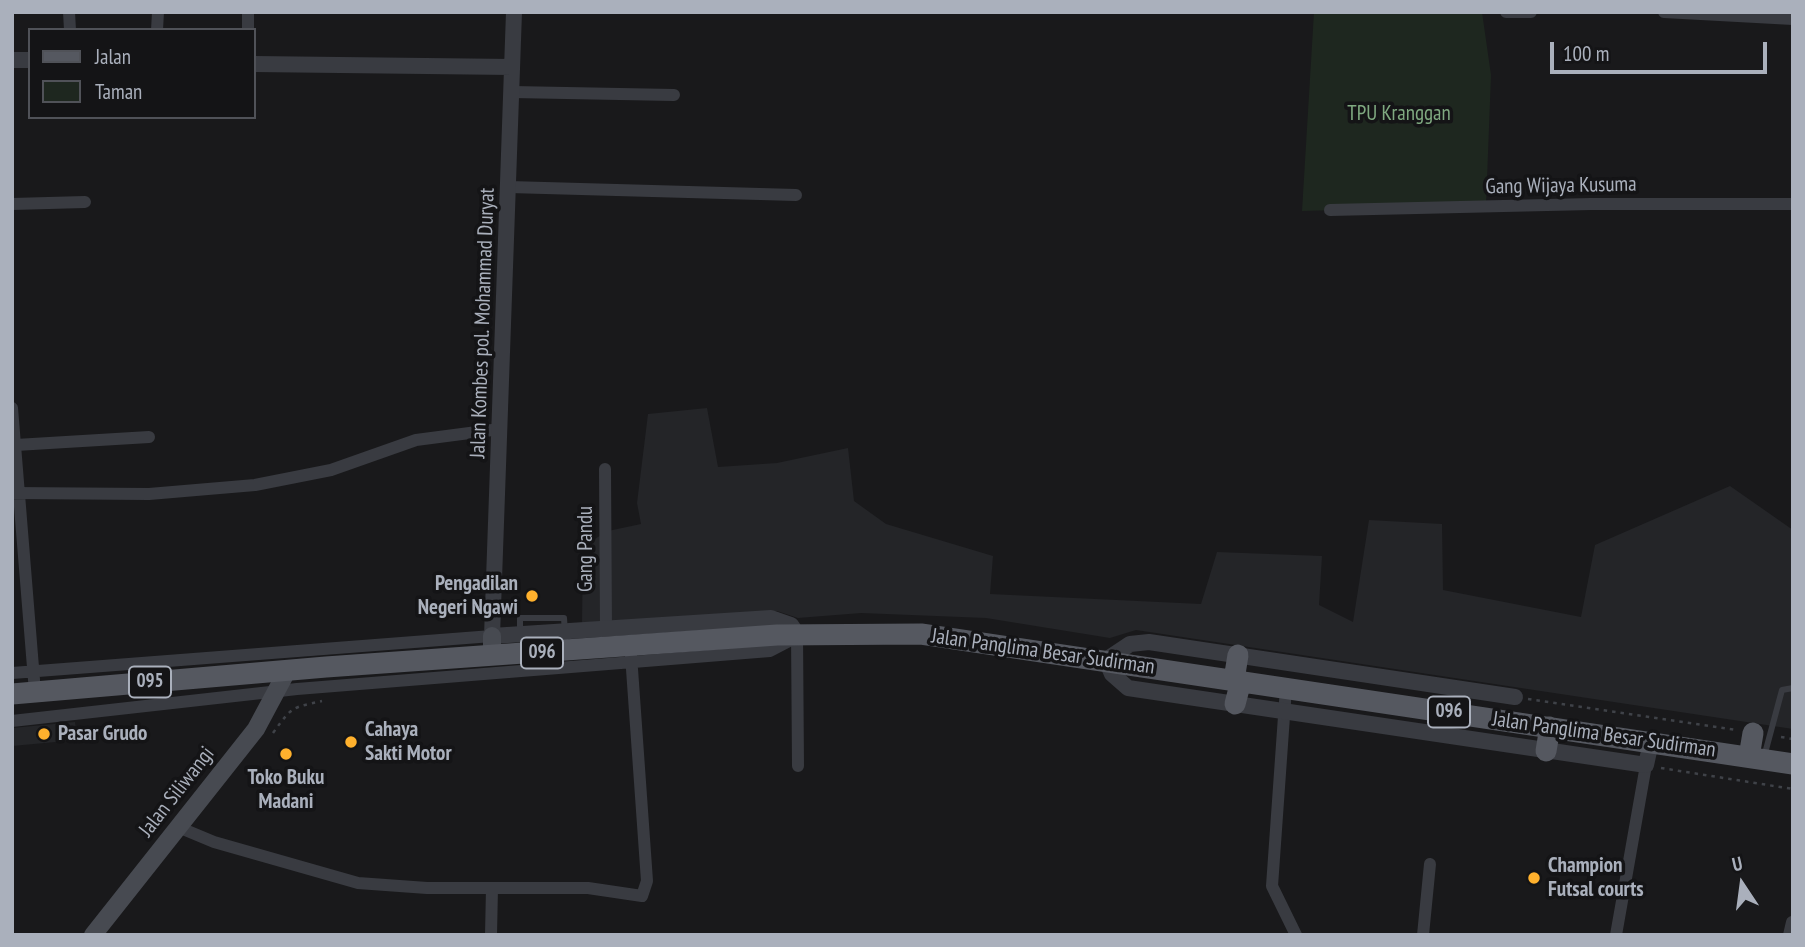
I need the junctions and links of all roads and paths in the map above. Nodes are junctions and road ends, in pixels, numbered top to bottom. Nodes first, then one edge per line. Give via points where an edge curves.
1 (514, 12) edge
2 (1506, 12) edge
3 (1531, 12) edge
4 (1664, 12) edge
5 (1793, 19) edge
6 (256, 64) edge
7 (512, 67) junction
8 (512, 92) junction
9 (674, 94) dead end
10 (509, 187) junction
11 (796, 195) dead end
12 (85, 202) dead end
13 (12, 204) edge
14 (1793, 204) edge
15 (1330, 211) dead end
16 (12, 408) edge
17 (500, 429) junction
18 (149, 437) dead end
19 (16, 445) junction
20 (605, 469) dead end
21 (15, 492) edge
22 (606, 629) junction
23 (697, 632) junction
24 (797, 634) junction
25 (566, 641) junction
26 (519, 644) junction
27 (492, 646) junction
28 (631, 655) junction
29 (1238, 655) junction
30 (1106, 660) junction
31 (287, 671) junction
32 (416, 671) junction
33 (12, 673) edge
34 (1237, 681) junction
35 (34, 682) junction
36 (321, 688) junction
37 (1286, 688) junction
38 (1793, 688) edge
39 (278, 691) junction
40 (12, 694) edge
41 (1515, 697) joint
42 (1236, 704) junction
43 (1284, 712) junction
44 (12, 721) edge
45 (1550, 727) junction
46 (1761, 734) junction
47 (272, 736) dead end
48 (1793, 739) edge
49 (1651, 742) junction
50 (1546, 751) junction
51 (1756, 758) junction
52 (1793, 764) edge
53 (1646, 765) junction
54 (798, 766) dead end
55 (1793, 789) edge
56 (178, 827) junction
57 (1430, 864) dead end
58 (492, 888) junction
59 (98, 933) edge
60 (491, 935) edge
61 (1296, 935) edge
62 (1423, 935) edge
63 (1616, 935) edge

1 - 7 street, Jalan Kombes pol. Mohammad Duryat
2 - 3 street
4 - 5 street
6 - 7 street
7 - 8 street, Jalan Kombes pol. Mohammad Duryat
8 - 9 street
8 - 10 street, Jalan Kombes pol. Mohammad Duryat
10 - 11 street
10 - 17 street, Jalan Kombes pol. Mohammad Duryat via 502,275
12 - 13 street
14 - 15 street, Gang Wijaya Kusuma
16 - 19 street
17 - 21 street via 416,440 331,470 256,485 149,494
17 - 27 street, Jalan Kombes pol. Mohammad Duryat
18 - 19 street
19 - 21 street
20 - 22 street, Gang Pandu
21 - 35 street
22 - 23 street
22 - 25 street
23 - 24 main road, Jalan Panglima Besar Sudirman / 096
23 - 28 main road, Jalan Panglima Besar Sudirman / 096
24 - 28 street via 793,641 770,651
24 - 30 main road, Jalan Panglima Besar Sudirman / 096 via 934,636
24 - 54 street
25 - 26 main road, Jalan Panglima Besar Sudirman / 096
25 - 26 lane via 564,618 520,618
25 - 28 main road, Jalan Panglima Besar Sudirman / 096
26 - 27 main road, Jalan Panglima Besar Sudirman / 096
27 - 32 main road, Jalan Panglima Besar Sudirman / 096
27 - 35 street
28 - 32 street
28 - 58 street via 645,894 638,898 588,888
29 - 30 street via 1138,643
29 - 34 main road
29 - 41 street
30 - 34 main road, Jalan Panglima Besar Sudirman / 096
30 - 42 street via 1112,674 1128,688
31 - 32 main road, Jalan Panglima Besar Sudirman / 096
31 - 35 main road, 095
31 - 39 main road, Jalan Siliwangi
32 - 36 street
33 - 35 street
34 - 37 main road, Jalan Panglima Besar Sudirman / 096
34 - 42 main road
35 - 40 main road, 095
36 - 39 street
36 - 47 path via 323,702 301,704 288,712
37 - 43 street
37 - 45 main road, Jalan Panglima Besar Sudirman / 096
38 - 46 lane via 1782,690
39 - 44 street
39 - 56 main road, Jalan Siliwangi via 256,729
41 - 46 path
42 - 43 street
43 - 50 street
43 - 61 street via 1272,886
45 - 49 main road, Jalan Panglima Besar Sudirman / 096
45 - 50 main road
46 - 48 path
46 - 51 main road
49 - 51 main road, Jalan Panglima Besar Sudirman / 096
49 - 53 street
50 - 53 street
51 - 52 main road, Jalan Panglima Besar Sudirman / 096
53 - 55 path
53 - 63 street
56 - 58 street via 214,842 358,883
56 - 59 main road, Jalan Siliwangi
57 - 62 street
58 - 60 street

